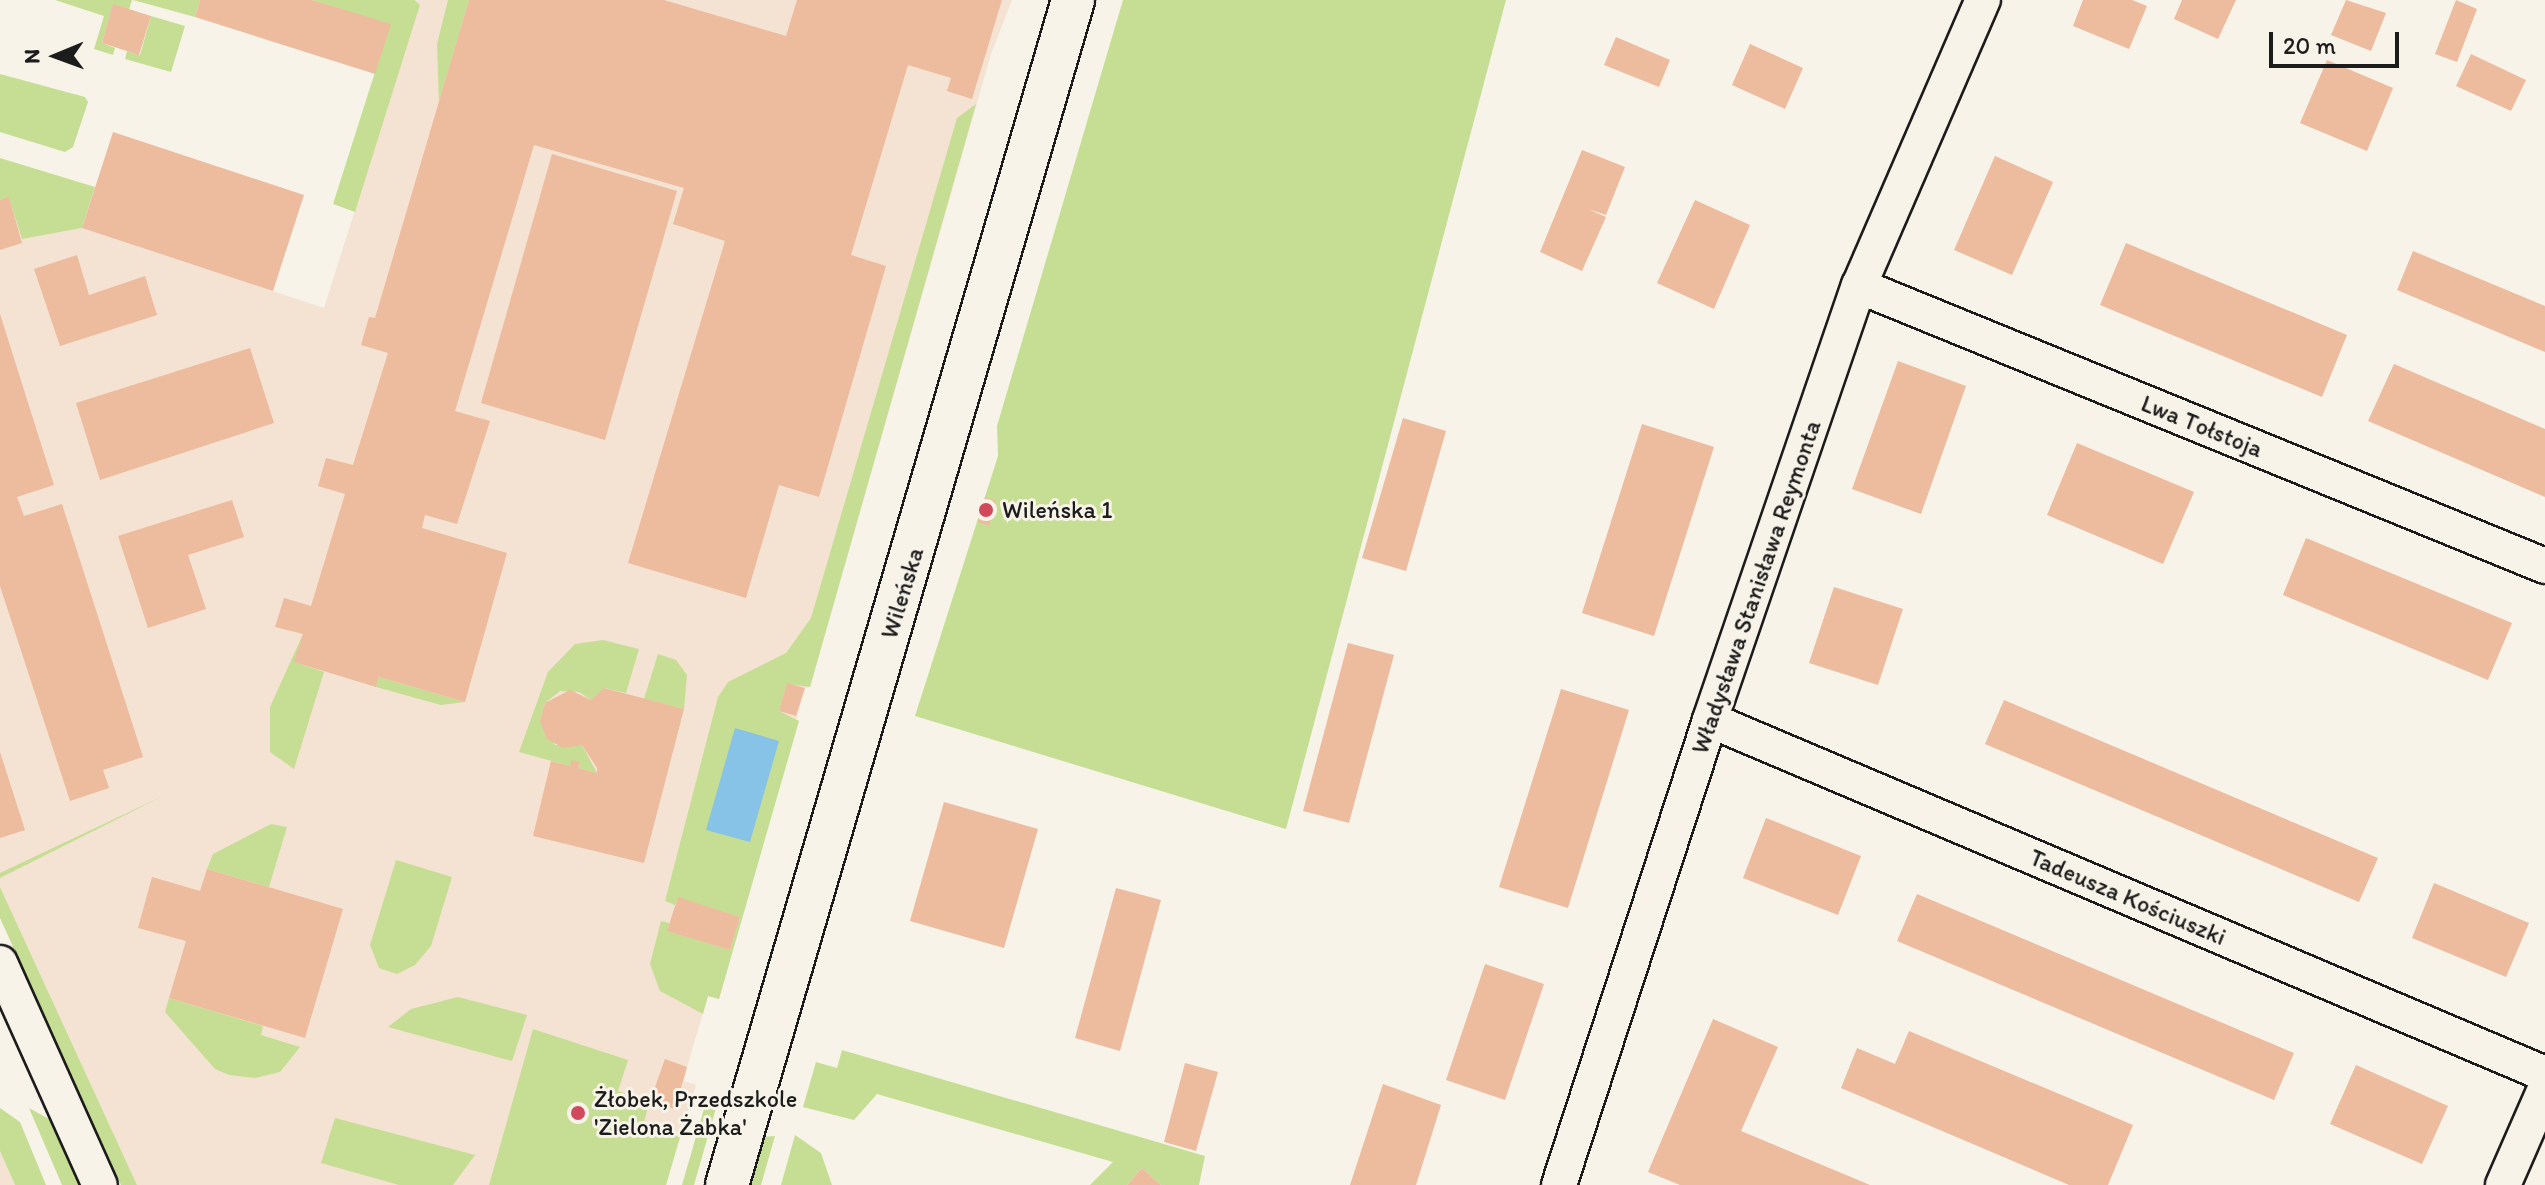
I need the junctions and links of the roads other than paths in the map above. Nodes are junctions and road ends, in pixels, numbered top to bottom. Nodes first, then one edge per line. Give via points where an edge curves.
1 (1073, 0) edge
2 (1983, 0) edge
3 (1859, 286) junction
4 (2545, 566) edge
5 (1710, 720) junction
6 (0, 963) edge
7 (2545, 1074) edge
8 (2545, 1089) edge
9 (100, 1185) edge
10 (727, 1185) edge
11 (1559, 1185) edge
12 (2503, 1185) edge

1 - 10 street, Wileńska
2 - 3 street, Władysława Stanisława Reymonta
3 - 4 street, Lwa Tołstoja
3 - 5 street, Władysława Stanisława Reymonta
5 - 7 street, Tadeusza Kościuszki
5 - 11 street, Władysława Stanisława Reymonta
6 - 9 street
8 - 12 street

